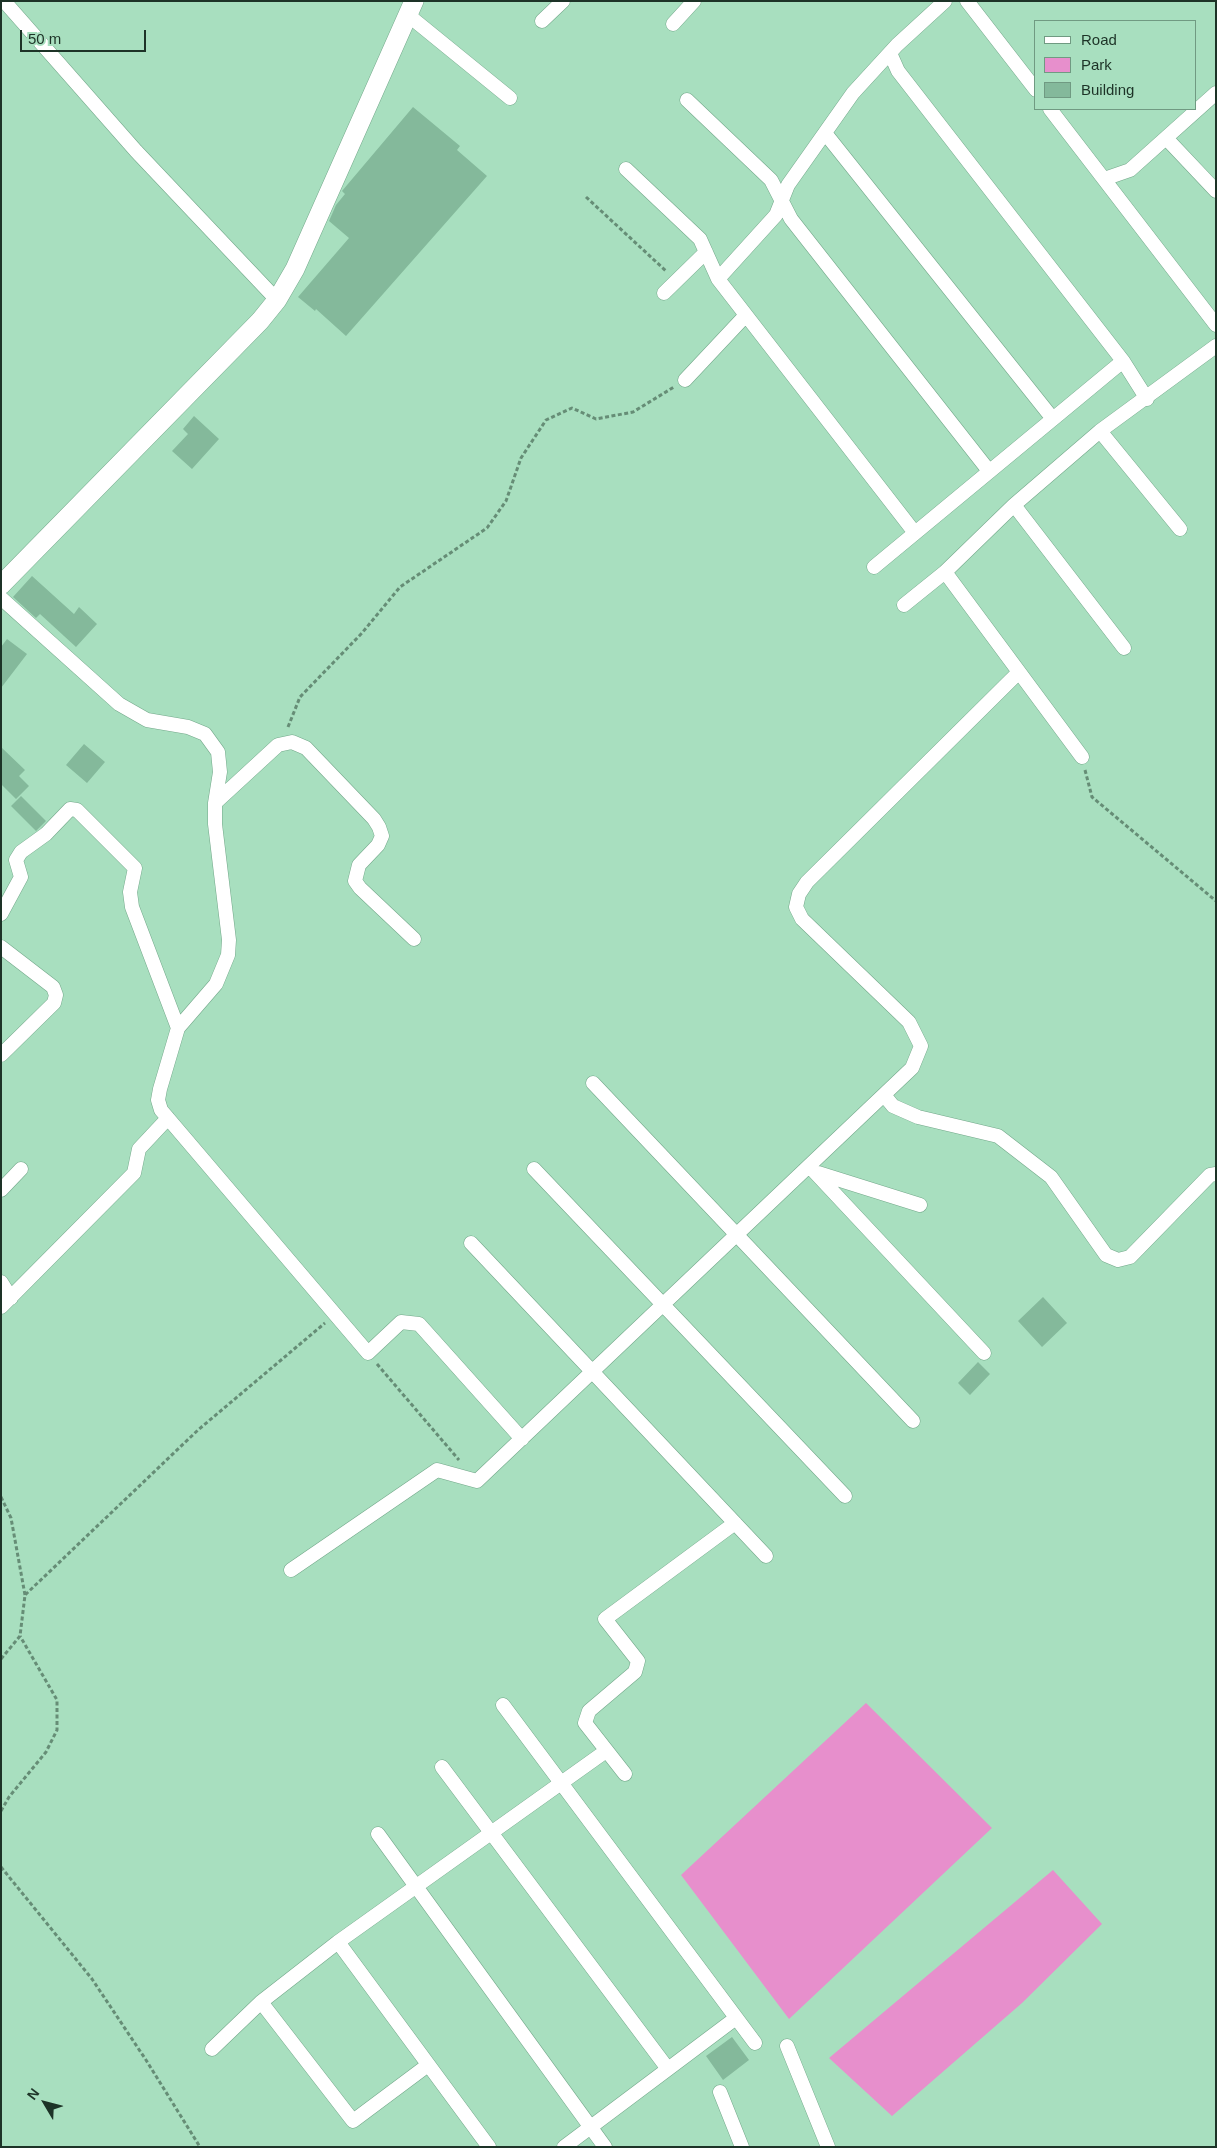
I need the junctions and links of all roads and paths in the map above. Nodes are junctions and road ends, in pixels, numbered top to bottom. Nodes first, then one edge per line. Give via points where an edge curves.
1 (4, 1) edge
2 (563, 1) edge
3 (694, 1) edge
4 (945, 1) edge
5 (967, 1) edge
6 (411, 8) edge
7 (542, 21) dead end
8 (673, 24) dead end
9 (890, 53) junction
10 (1034, 87) edge
11 (1216, 93) edge
12 (510, 98) dead end
13 (687, 100) dead end
14 (1051, 110) edge
15 (825, 133) junction
16 (1166, 138) junction
17 (626, 169) dead end
18 (1104, 179) junction
19 (1216, 191) edge
20 (586, 197) dead end
21 (782, 201) junction
22 (706, 252) junction
23 (718, 279) junction
24 (676, 281) junction
25 (664, 293) dead end
26 (277, 300) junction
27 (746, 315) junction
28 (1216, 325) edge
29 (1216, 346) edge
30 (1123, 361) junction
31 (685, 380) joint
32 (1146, 399) junction
33 (1053, 419) junction
34 (1100, 431) junction
35 (989, 471) junction
36 (1014, 505) junction
37 (1180, 529) dead end
38 (915, 532) junction
39 (874, 567) dead end
40 (945, 572) junction
41 (1, 585) edge
42 (1, 598) edge
43 (904, 605) dead end
44 (1124, 648) dead end
45 (1019, 672) junction
46 (292, 742) junction
47 (1082, 757) joint
48 (215, 803) junction
49 (1216, 901) edge
50 (1, 914) edge
51 (414, 938) dead end
52 (1, 947) edge
53 (178, 1028) junction
54 (1, 1055) edge
55 (593, 1083) dead end
56 (884, 1095) junction
57 (168, 1118) junction
58 (21, 1169) dead end
59 (534, 1169) dead end
60 (813, 1169) junction
61 (1216, 1174) edge
62 (1, 1190) edge
63 (920, 1205) dead end
64 (737, 1235) junction
65 (471, 1242) dead end
66 (1, 1282) edge
67 (6, 1303) edge
68 (663, 1305) junction
69 (335, 1314) junction
70 (368, 1353) junction
71 (984, 1353) dead end
72 (593, 1372) junction
73 (912, 1421) dead end
74 (522, 1439) junction
75 (478, 1481) junction
76 (845, 1496) dead end
77 (1, 1497) edge
78 (735, 1523) junction
79 (766, 1556) dead end
80 (292, 1570) dead end
81 (25, 1595) junction
82 (20, 1636) junction
83 (1, 1659) edge
84 (503, 1705) dead end
85 (606, 1751) junction
86 (442, 1767) dead end
87 (625, 1774) dead end
88 (561, 1783) junction
89 (1, 1811) edge
90 (491, 1833) junction
91 (378, 1834) dead end
92 (1, 1867) edge
93 (416, 1886) junction
94 (338, 1942) junction
95 (261, 2002) junction
96 (736, 2018) junction
97 (755, 2043) dead end
98 (787, 2046) dead end
99 (212, 2049) dead end
100 (428, 2065) junction
101 (668, 2069) junction
102 (720, 2092) dead end
103 (590, 2127) junction
104 (833, 2144) edge
105 (200, 2147) edge
106 (489, 2147) edge
107 (564, 2147) edge
108 (605, 2147) edge
109 (742, 2147) edge

1 - 26 street via 136,151
2 - 7 street
3 - 8 street
4 - 9 street
5 - 10 street
6 - 12 street
6 - 26 street via 295,270
9 - 15 street via 853,93
9 - 30 street via 898,71
11 - 16 street
13 - 21 street via 771,180
14 - 18 street
15 - 21 street via 788,185
15 - 33 street
16 - 18 street via 1130,170
16 - 19 street
17 - 22 street via 700,240
18 - 28 street
20 - 24 path
21 - 23 street via 776,215
21 - 35 street via 791,220
22 - 23 street
22 - 24 street
23 - 27 street
24 - 25 street
26 - 41 street
27 - 31 street
27 - 38 street
29 - 32 street
30 - 32 street
30 - 33 street
31 - 46 path via 633,412 596,419 572,408 546,420 521,458 506,501 487,528 400,587 362,633 300,697 287,730
32 - 34 street
33 - 35 street
34 - 36 street
34 - 37 street
35 - 38 street
36 - 40 street
36 - 44 street
38 - 39 street
40 - 43 street
40 - 45 street
42 - 48 street via 119,704 147,720 188,727 205,734 218,752 220,772
45 - 47 street
45 - 56 street via 807,882 799,894 796,907 802,919 909,1022 921,1046 912,1068
46 - 48 street via 278,745
46 - 51 street via 306,748 374,819 382,836 359,865 355,881
47 - 49 path via 1092,797
48 - 53 street via 228,955 216,984
50 - 53 street via 21,877 16,860 21,852 46,834 70,809 78,810 135,868 130,892 132,907
52 - 54 street via 53,987 56,995 54,1004
53 - 57 street via 158,1100
55 - 64 street
56 - 60 street
56 - 61 street via 893,1106 918,1117 998,1136 1051,1177 1106,1255 1118,1260 1130,1257 1210,1175
57 - 67 street via 139,1149 134,1173
57 - 69 street
58 - 62 street
59 - 68 street
60 - 63 street
60 - 64 street
60 - 71 street
64 - 68 street
64 - 73 street
65 - 72 street
66 - 67 street
68 - 72 street
68 - 76 street
69 - 70 street
69 - 81 path via 198,1430
70 - 74 street via 401,1322 419,1324
70 - 75 path
72 - 74 street
72 - 78 street
74 - 75 street
75 - 80 street via 438,1470
77 - 81 path via 11,1518
78 - 79 street
78 - 85 street via 606,1619 638,1661 635,1672 589,1711 585,1723
81 - 82 path
82 - 83 path
82 - 89 path via 56,1700 58,1730 46,1752
84 - 88 street
85 - 87 street
85 - 88 street
86 - 90 street
88 - 90 street
88 - 96 street
90 - 93 street
90 - 101 street
91 - 93 street
92 - 105 path via 92,1979
93 - 94 street
93 - 103 street
94 - 95 street
94 - 100 street
95 - 99 street
95 - 100 street via 353,2121
96 - 97 street
96 - 101 street
98 - 104 street
100 - 106 street
101 - 103 street
102 - 109 street
103 - 107 street
103 - 108 street

